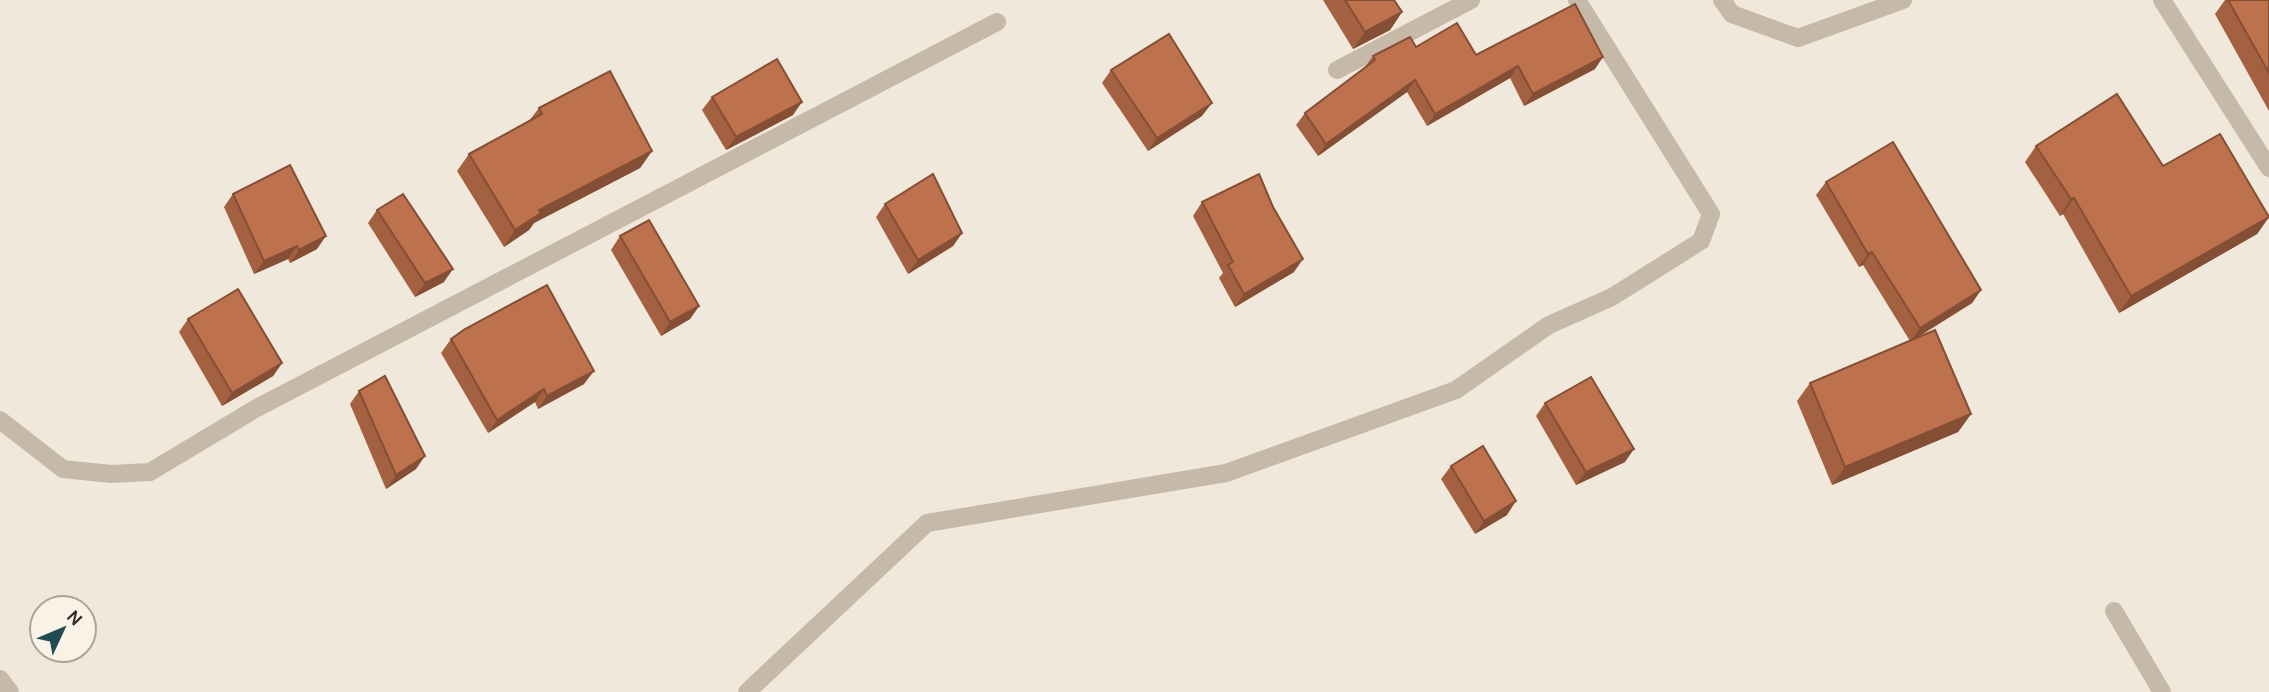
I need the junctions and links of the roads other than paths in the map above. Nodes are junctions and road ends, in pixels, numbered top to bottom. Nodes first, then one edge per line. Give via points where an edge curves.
1 (1471, 0) edge
2 (1577, 0) edge
3 (1722, 0) edge
4 (1903, 0) edge
5 (2162, 0) edge
6 (997, 22) dead end
7 (1337, 70) dead end
8 (2269, 168) edge
9 (0, 419) edge
10 (2114, 611) dead end
11 (0, 679) edge
12 (10, 692) edge
13 (747, 692) edge
14 (2162, 692) edge

1 - 7 street
2 - 13 street via 1711,214 1701,241 1612,297 1549,326 1456,390 1226,473 927,523
3 - 4 street via 1732,14 1798,38
5 - 8 street
6 - 9 street via 255,409 150,472 63,469
10 - 14 street
11 - 12 street

